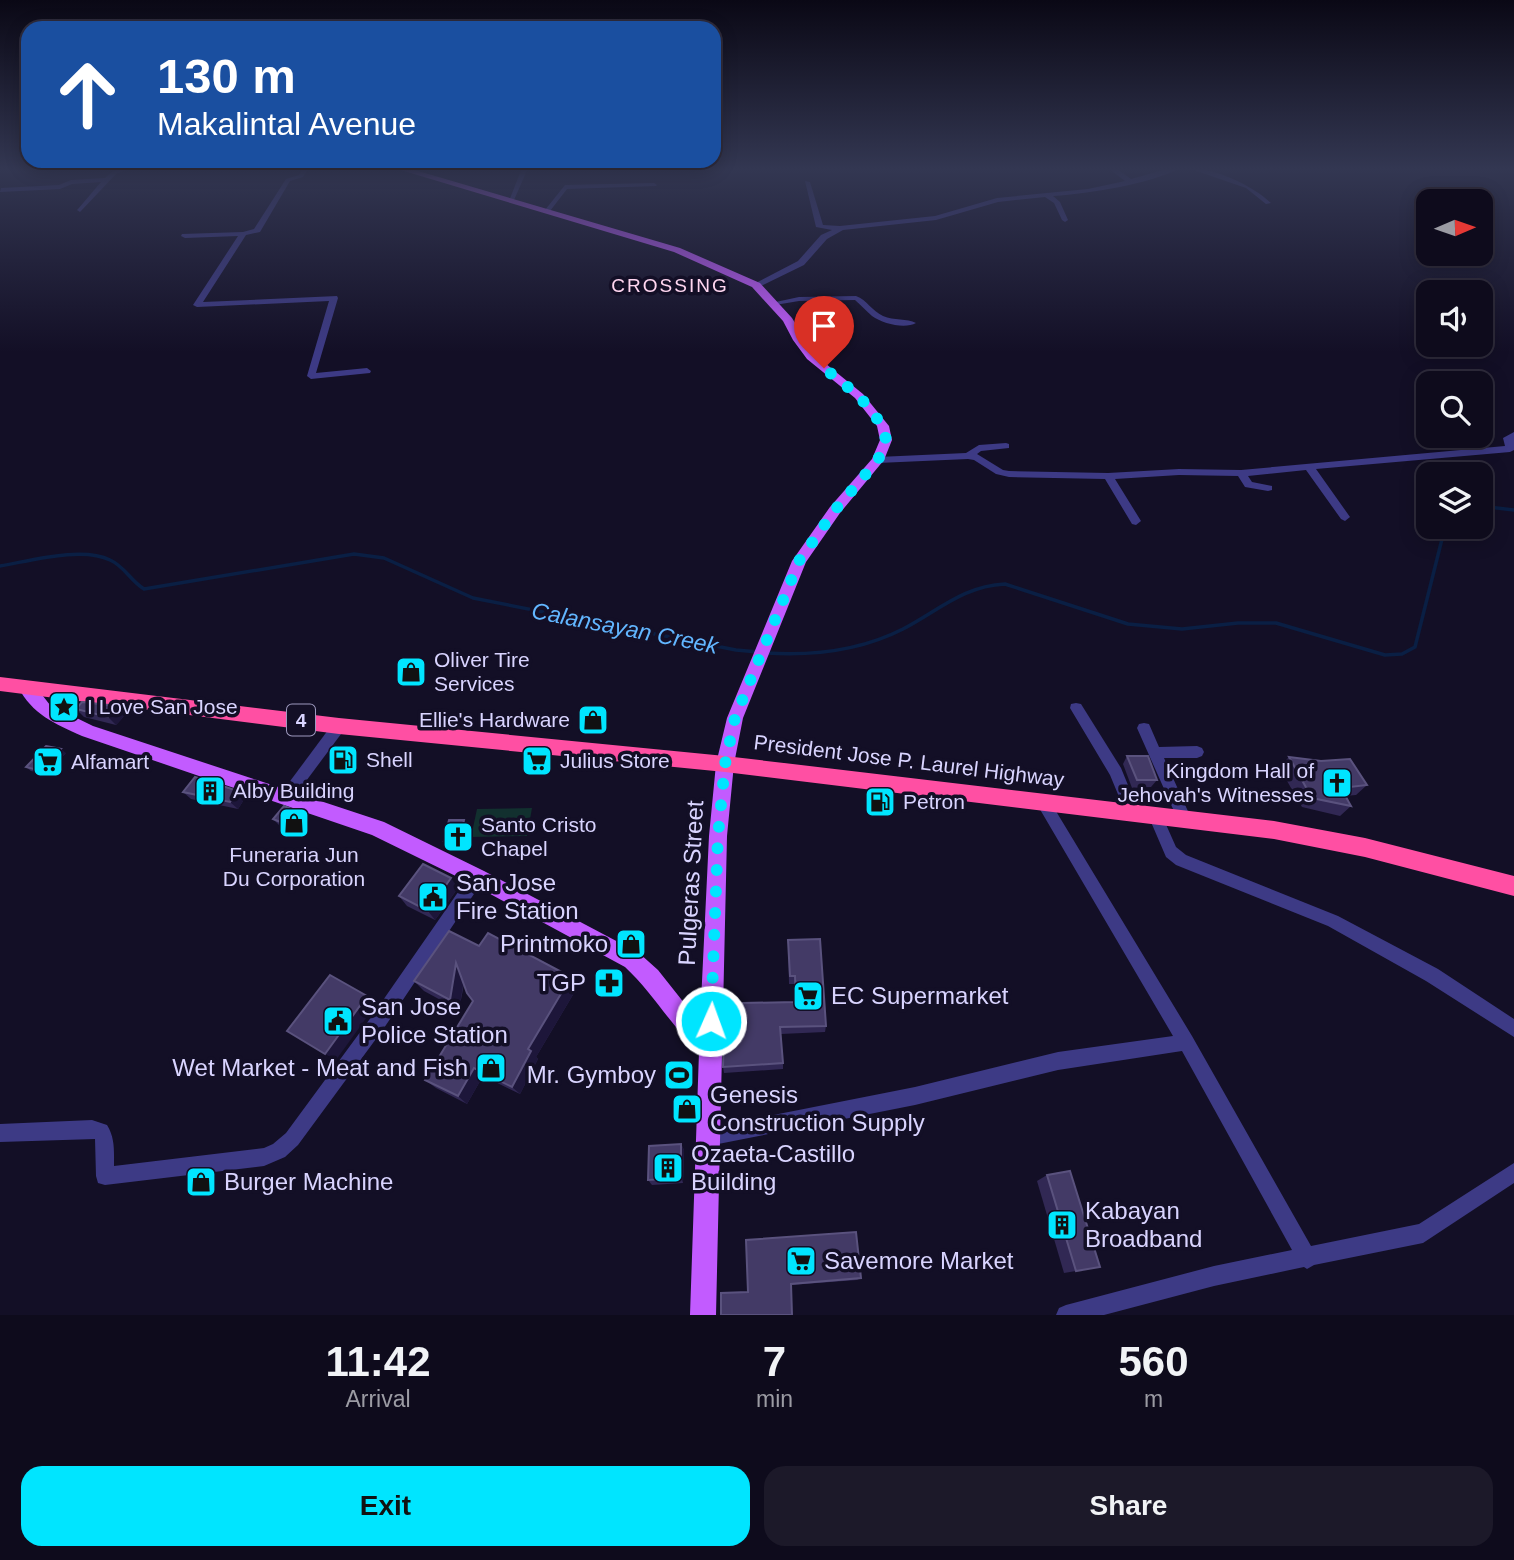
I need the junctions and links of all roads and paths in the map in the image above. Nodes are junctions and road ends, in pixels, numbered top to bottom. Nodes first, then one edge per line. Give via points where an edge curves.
1 (257, 229) edge
2 (610, 229) edge
3 (838, 229) edge
4 (243, 234) junction
5 (185, 236) dead end
6 (756, 285) junction
7 (775, 303) junction
8 (912, 323) dead end
9 (367, 371) dead end
10 (1514, 435) edge
11 (1006, 446) dead end
12 (1360, 449) dead end
13 (968, 456) junction
14 (878, 460) junction
15 (1371, 462) junction
16 (1308, 467) junction
17 (1241, 473) junction
18 (1108, 476) junction
19 (1268, 488) dead end
20 (1345, 517) dead end
21 (1136, 521) dead end
22 (0, 684) edge
23 (26, 687) junction
24 (1076, 708) dead end
25 (339, 726) junction
26 (1144, 728) dead end
27 (1197, 752) dead end
28 (1155, 754) junction
29 (725, 764) junction
30 (287, 796) junction
31 (1043, 802) junction
32 (1132, 812) junction
33 (1154, 815) junction
34 (1184, 818) junction
35 (477, 877) junction
36 (1514, 886) edge
37 (1514, 1029) edge
38 (1186, 1042) junction
39 (710, 1047) junction
40 (0, 1133) edge
41 (708, 1137) junction
42 (1514, 1172) edge
43 (1307, 1259) junction
44 (703, 1315) edge
45 (1066, 1315) edge

1 - 4 street
2 - 6 main road via 677,250
3 - 6 street via 824,237 801,263
4 - 5 street
4 - 9 street via 197,305 334,299 311,376
6 - 7 main road
7 - 8 street via 856,298 887,320
7 - 14 main road via 811,357 859,396 883,426 886,440
10 - 15 street via 1508,438 1510,449
11 - 13 street via 979,448
12 - 15 street
13 - 14 street
13 - 18 street via 1009,474
14 - 29 main road, Pulgeras Street via 799,561 735,718
15 - 16 street
16 - 17 street
16 - 20 street
17 - 18 street
17 - 19 street via 1249,485
18 - 21 street
22 - 23 highway, President Jose P. Laurel Highway / 4
23 - 25 highway, President Jose P. Laurel Highway / 4
23 - 30 main road via 44,711 88,732
24 - 32 street via 1116,772
25 - 29 highway, President Jose P. Laurel Highway / 4
25 - 30 street
26 - 28 street
27 - 28 street
28 - 34 street
29 - 31 highway, President Jose P. Laurel Highway / 4
29 - 39 main road, Pulgeras Street
30 - 35 main road via 377,828
31 - 32 highway, President Jose P. Laurel Highway / 4
31 - 38 street
32 - 33 highway, President Jose P. Laurel Highway / 4
33 - 34 highway, President Jose P. Laurel Highway / 4
33 - 37 street via 1171,852 1181,860 1333,921 1432,975
34 - 36 highway, President Jose P. Laurel Highway / 4 via 1311,835
35 - 39 main road via 632,960 652,977 687,1026
35 - 40 street via 378,1022 279,1151 264,1157 105,1176 101,1131
38 - 41 street via 1058,1061 915,1096
38 - 43 street
39 - 41 main road, Pulgeras Street
41 - 44 main road, Pulgeras Street
42 - 43 street via 1423,1233
43 - 45 street via 1214,1276

